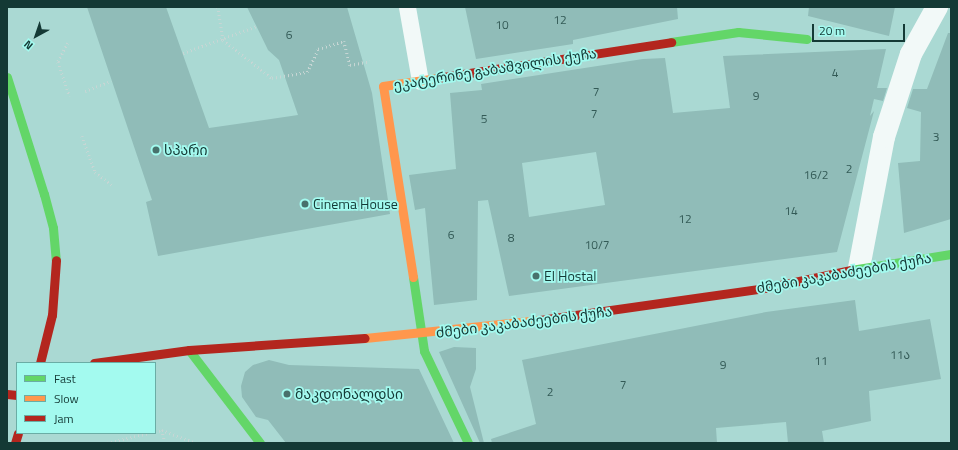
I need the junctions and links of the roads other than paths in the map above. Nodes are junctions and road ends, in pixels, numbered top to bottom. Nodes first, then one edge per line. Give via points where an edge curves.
1 (407, 7) edge
2 (937, 7) edge
3 (807, 39) dead end
4 (7, 77) edge
5 (420, 81) junction
6 (951, 254) edge
7 (859, 268) junction
8 (421, 334) junction
9 (189, 350) junction
10 (40, 362) edge
11 (101, 362) edge
12 (260, 443) edge
13 (468, 443) edge

1 - 5 lane
2 - 7 street via 911,54 884,137
3 - 5 street, ეკატერინე გაბაშვილის ქუჩა via 738,32
4 - 10 street via 53,228 56,265 52,315
5 - 8 street, ეკატერინე გაბაშვილის ქუჩა via 383,86
6 - 7 street, ძმები კაკაბაძეების ქუჩა
7 - 8 street, ძმები კაკაბაძეების ქუჩა via 766,288 621,310
8 - 9 street, ძმები კაკაბაძეების ქუჩა
8 - 13 street via 424,351 438,384
9 - 11 street, ძმები კაკაბაძეების ქუჩა
9 - 12 street

